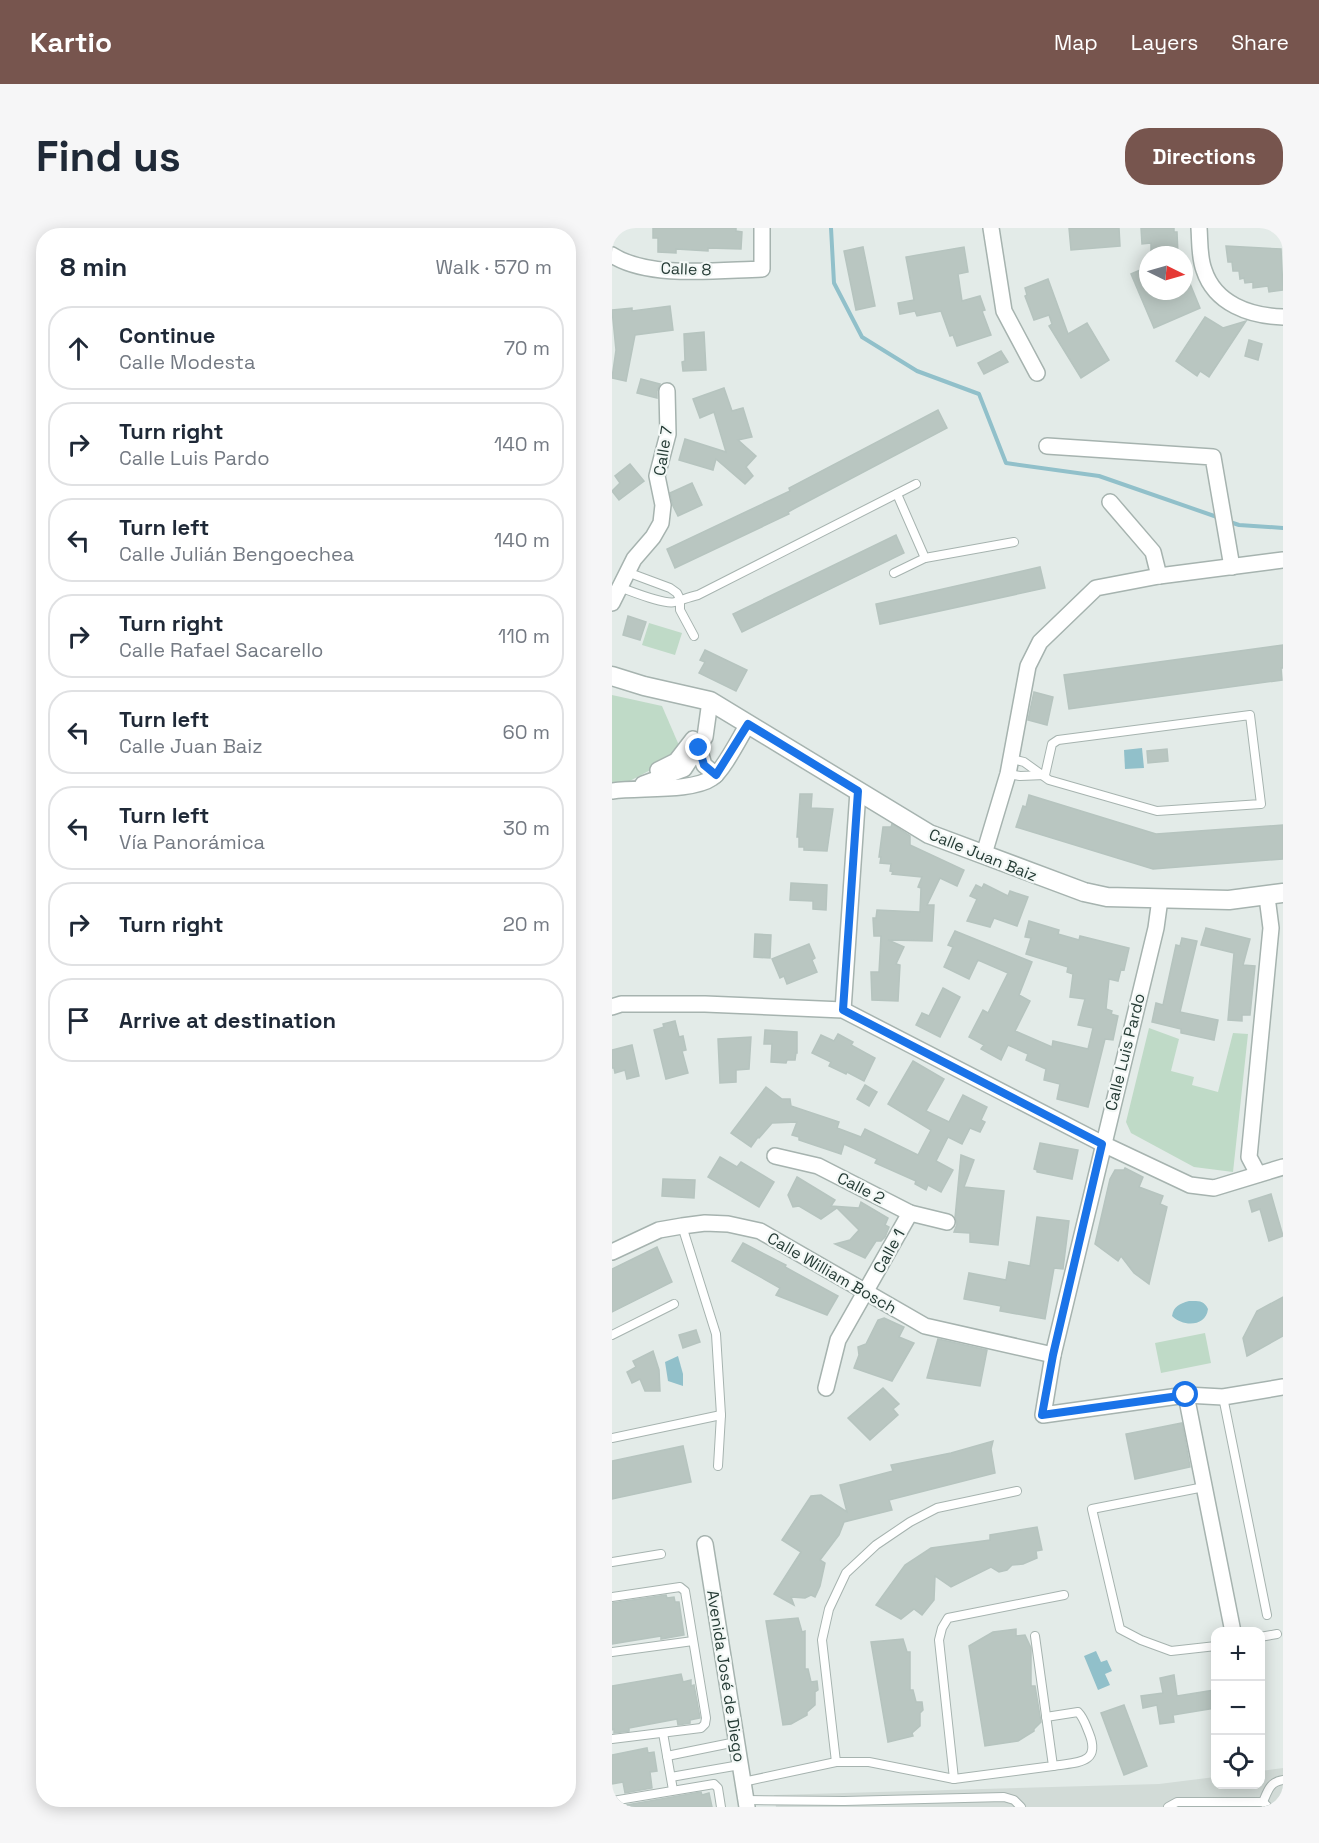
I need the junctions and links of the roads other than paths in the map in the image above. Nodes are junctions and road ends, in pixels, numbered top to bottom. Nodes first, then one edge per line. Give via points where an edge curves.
1 (762, 228) edge
2 (991, 228) edge
3 (1199, 228) edge
4 (612, 255) edge
5 (1283, 317) edge
6 (1037, 373) dead end
7 (668, 391) dead end
8 (1047, 446) dead end
9 (916, 484) dead end
10 (897, 494) junction
11 (1110, 502) dead end
12 (1014, 542) dead end
13 (925, 558) junction
14 (1283, 560) edge
15 (1232, 567) junction
16 (627, 572) junction
17 (894, 573) dead end
18 (1159, 576) junction
19 (619, 587) junction
20 (680, 599) junction
21 (612, 603) edge
22 (694, 636) dead end
23 (612, 676) edge
24 (709, 709) junction
25 (748, 724) junction
26 (699, 748) junction
27 (1010, 767) junction
28 (716, 775) junction
29 (1045, 775) junction
30 (635, 788) junction
31 (612, 791) edge
32 (858, 791) junction
33 (984, 854) junction
34 (1275, 895) edge
35 (1161, 899) junction
36 (612, 1007) edge
37 (843, 1010) junction
38 (1102, 1144) junction
39 (775, 1156) dead end
40 (1283, 1167) edge
41 (1258, 1174) junction
42 (910, 1213) junction
43 (947, 1222) dead end
44 (682, 1226) junction
45 (612, 1252) edge
46 (865, 1293) junction
47 (674, 1304) dead end
48 (612, 1335) edge
49 (1053, 1355) junction
50 (1283, 1387) edge
51 (826, 1388) dead end
52 (1186, 1395) junction
53 (1223, 1397) junction
54 (721, 1415) junction
55 (612, 1438) edge
56 (718, 1466) dead end
57 (1204, 1487) junction
58 (1017, 1491) dead end
59 (705, 1544) dead end
60 (661, 1554) dead end
61 (612, 1562) edge
62 (1064, 1595) dead end
63 (612, 1597) edge
64 (1267, 1615) dead end
65 (1232, 1627) edge
66 (1277, 1634) dead end
67 (1035, 1636) dead end
68 (1265, 1636) edge
69 (693, 1641) junction
70 (1211, 1646) edge
71 (612, 1652) edge
72 (1046, 1717) junction
73 (663, 1733) junction
74 (612, 1739) edge
75 (736, 1742) junction
76 (667, 1756) junction
77 (836, 1762) junction
78 (740, 1765) junction
79 (1053, 1766) junction
80 (671, 1777) junction
81 (954, 1779) junction
82 (1283, 1780) edge
83 (743, 1782) junction
84 (673, 1790) junction
85 (612, 1801) edge
86 (746, 1803) edge
87 (1266, 1804) edge
88 (1177, 1805) edge
89 (721, 1807) edge
90 (1021, 1807) edge
91 (1168, 1807) edge

1 - 4 street, Calle 8 via 762,268 669,272
2 - 6 street via 1004,310
3 - 5 street via 1203,268 1209,283 1236,308
7 - 16 street, Calle 7 via 668,434 657,476 663,504 661,523
8 - 15 street via 1213,457
9 - 10 lane
10 - 13 lane
10 - 20 lane via 698,596
11 - 18 street via 1154,552
12 - 13 lane
13 - 17 lane
14 - 15 street
15 - 18 street
16 - 19 street, Calle 7
16 - 20 lane via 669,588
18 - 27 street via 1096,588 1040,642 1028,666
19 - 20 lane via 664,602
19 - 21 street, Calle 7
20 - 22 lane via 680,610
23 - 24 street, Calle Juan Baiz
24 - 25 street, Calle Juan Baiz
24 - 26 street via 705,737
24 - 30 street via 676,761 647,774
25 - 28 street
25 - 32 street, Calle Juan Baiz
26 - 28 street via 704,765
26 - 30 street via 684,769
27 - 29 lane via 1020,777
27 - 29 lane via 1024,762
27 - 33 street
28 - 30 street via 683,787
29 - 29 lane via 1049,780 1158,811 1262,804 1250,715 1058,740 1052,744
30 - 31 street
32 - 33 street, Calle Juan Baiz via 929,834
32 - 37 street
33 - 35 street, Calle Juan Baiz via 1096,896
34 - 35 street, Calle Juan Baiz via 1229,900
34 - 41 street via 1249,1158
35 - 38 street, Calle Luis Pardo
36 - 37 street via 705,1004
37 - 38 street
38 - 41 street via 1190,1185 1214,1188
38 - 49 street, Calle Luis Pardo
39 - 42 street, Calle 2 via 818,1166
40 - 41 street
42 - 43 street, Calle 2
42 - 46 street, Calle 1
44 - 45 street, Calle William Bosch via 659,1230
44 - 46 street, Calle William Bosch via 728,1224 760,1231
44 - 54 lane via 716,1335
46 - 49 street, Calle William Bosch via 925,1326
46 - 51 street, Calle 1 via 838,1340
47 - 48 lane
49 - 52 street, Calle Luis Pardo via 1042,1415
50 - 53 street
52 - 53 street
52 - 57 street
53 - 64 lane
54 - 55 lane
54 - 56 lane
57 - 65 street
57 - 70 lane via 1092,1509 1120,1629 1171,1651
58 - 77 lane via 937,1508 876,1545 846,1573 829,1609 822,1640
59 - 75 street, Avenida José de Diego
60 - 61 lane
62 - 81 lane via 948,1618 942,1628 939,1641
63 - 69 lane via 680,1587 685,1591
66 - 68 lane
67 - 72 lane
69 - 71 lane
69 - 73 lane via 705,1725
72 - 79 lane
72 - 79 lane via 1078,1712 1094,1748 1085,1761
73 - 74 lane
73 - 76 lane
75 - 76 lane
75 - 78 street, Avenida José de Diego
76 - 80 lane
77 - 81 lane via 869,1762
77 - 83 lane
78 - 80 lane
78 - 83 street, Avenida José de Diego
79 - 81 lane
80 - 84 lane
82 - 87 lane via 1275,1781 1269,1788
83 - 86 street, Avenida José de Diego
84 - 85 lane
84 - 89 lane via 714,1784
86 - 90 lane via 1004,1797
87 - 88 lane
88 - 91 lane

